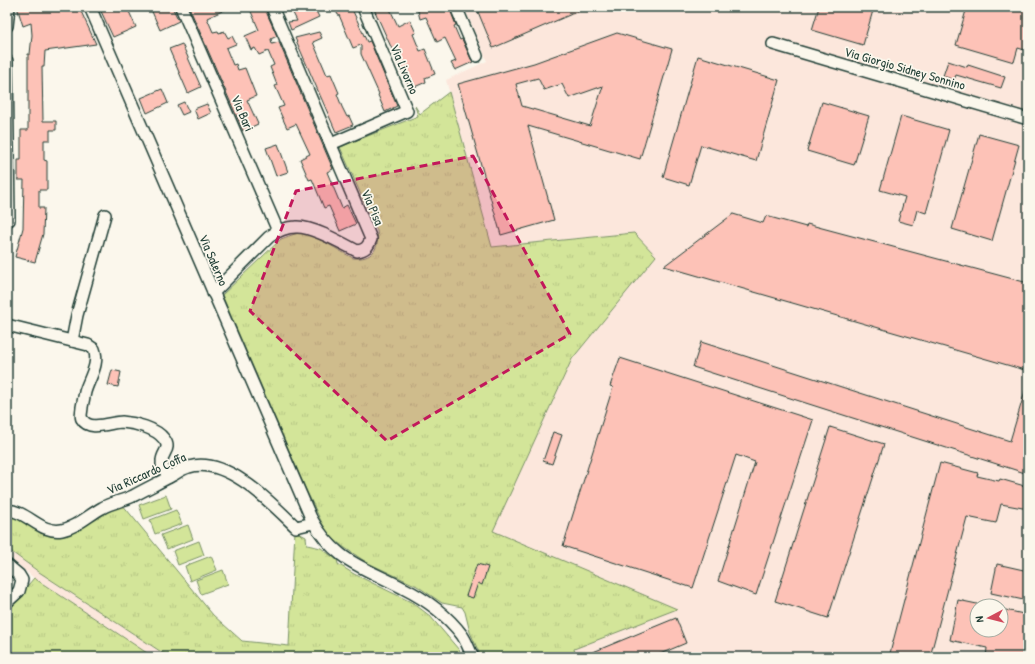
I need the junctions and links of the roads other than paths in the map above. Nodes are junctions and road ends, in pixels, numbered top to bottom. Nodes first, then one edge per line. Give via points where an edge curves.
1 (9, 7) edge
2 (90, 7) edge
3 (181, 7) edge
4 (272, 7) edge
5 (363, 7) edge
6 (456, 7) edge
7 (7, 26) edge
8 (773, 44) dead end
9 (477, 56) dead end
10 (7, 61) edge
11 (1028, 119) edge
12 (331, 144) junction
13 (105, 215) dead end
14 (9, 220) dead end
15 (278, 231) junction
16 (213, 293) junction
17 (7, 325) edge
18 (72, 341) junction
19 (169, 477) junction
20 (7, 510) edge
21 (314, 523) junction
22 (7, 565) edge
23 (7, 602) edge
24 (473, 657) edge

1 - 7 street
2 - 16 street, Via Salerno
3 - 15 street, Via Bari
4 - 12 street, Via Pisa
5 - 12 street, Via Livorno via 407,111
6 - 9 street
8 - 11 street, Via Giorgio Sidney Sonnino
10 - 14 street
12 - 15 street, Via Pisa via 371,239 368,246 357,251 320,233 296,226
13 - 18 street
15 - 16 street, Via Pisa
16 - 21 street, Via Salerno
17 - 18 street
18 - 19 street via 88,345 96,354 85,392 82,418 93,426 122,422 152,430 160,435 168,447 162,462
19 - 20 street, Via Riccardo Coffa via 62,530 46,529 21,514
19 - 21 street, Via Riccardo Coffa via 188,467 203,465 218,468 259,493 296,526
21 - 24 street via 327,543 338,553 434,607 463,636
22 - 23 street via 22,580 20,591

